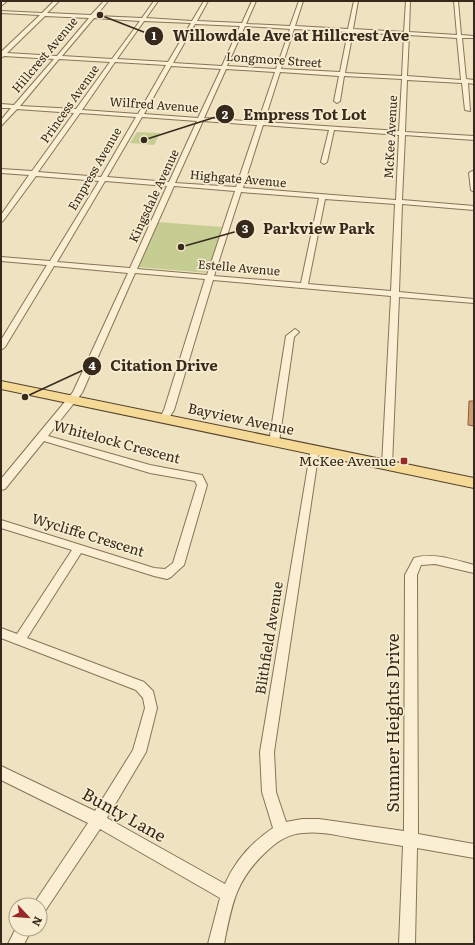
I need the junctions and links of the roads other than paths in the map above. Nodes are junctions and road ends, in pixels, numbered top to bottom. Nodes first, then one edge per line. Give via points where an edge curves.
1 (5, 1) edge
2 (57, 1) edge
3 (106, 1) edge
4 (156, 1) edge
5 (206, 1) edge
6 (254, 1) edge
7 (301, 1) edge
8 (356, 1) edge
9 (408, 1) edge
10 (456, 1) edge
11 (1, 5) edge
12 (1, 12) edge
13 (44, 14) junction
14 (93, 17) junction
15 (144, 20) junction
16 (194, 22) junction
17 (243, 25) junction
18 (293, 27) junction
19 (350, 30) junction
20 (406, 34) junction
21 (459, 36) junction
22 (474, 37) edge
23 (2, 55) edge
24 (58, 57) junction
25 (114, 61) junction
26 (170, 64) junction
27 (224, 67) junction
28 (279, 70) junction
29 (342, 74) junction
30 (405, 78) junction
31 (464, 82) junction
32 (474, 82) edge
33 (336, 101) dead end
34 (1, 106) edge
35 (16, 106) junction
36 (468, 110) dead end
37 (79, 111) junction
38 (141, 115) junction
39 (201, 119) junction
40 (261, 123) junction
41 (1, 124) edge
42 (332, 128) junction
43 (402, 133) junction
44 (474, 138) edge
45 (324, 162) dead end
46 (1, 171) edge
47 (472, 173) dead end
48 (34, 174) junction
49 (103, 179) junction
50 (171, 185) junction
51 (239, 190) junction
52 (474, 190) edge
53 (325, 197) junction
54 (399, 202) junction
55 (474, 208) edge
56 (1, 220) edge
57 (1, 259) edge
58 (52, 265) junction
59 (132, 271) junction
60 (210, 278) junction
61 (304, 286) junction
62 (394, 294) junction
63 (474, 301) edge
64 (295, 332) dead end
65 (1, 347) edge
66 (1, 385) edge
67 (73, 400) junction
68 (164, 419) junction
69 (42, 436) junction
70 (274, 442) junction
71 (314, 450) junction
72 (387, 465) junction
73 (474, 483) edge
74 (1, 486) edge
75 (1, 524) edge
76 (79, 548) junction
77 (474, 569) edge
78 (167, 574) joint
79 (1, 633) edge
80 (20, 639) junction
81 (1, 773) edge
82 (98, 820) junction
83 (281, 830) junction
84 (411, 839) junction
85 (474, 851) edge
86 (227, 894) junction
87 (46, 897) edge
88 (216, 944) edge
89 (407, 944) edge

1 - 11 street
2 - 13 street
3 - 14 street, Hillcrest Avenue
4 - 15 street, Princess Avenue
5 - 16 street, Empress Avenue
6 - 17 street, Kingsdale Avenue
7 - 18 street
8 - 19 street
9 - 20 street, McKee Avenue
10 - 21 street
12 - 13 street
13 - 14 street
13 - 23 street
14 - 15 street
14 - 24 street, Hillcrest Avenue
15 - 16 street
15 - 25 street, Princess Avenue
16 - 17 street
16 - 26 street, Empress Avenue
17 - 18 street
17 - 27 street, Kingsdale Avenue
18 - 19 street
18 - 28 street
19 - 20 street
19 - 29 street
20 - 21 street
20 - 30 street, McKee Avenue
21 - 22 street
21 - 31 street
23 - 24 street, Longmore Street
24 - 25 street, Longmore Street
24 - 35 street, Hillcrest Avenue
25 - 26 street, Longmore Street
25 - 37 street, Princess Avenue
26 - 27 street, Longmore Street
26 - 38 street, Empress Avenue
27 - 28 street, Longmore Street
27 - 39 street, Kingsdale Avenue
28 - 29 street, Longmore Street
28 - 40 street
29 - 30 street, Longmore Street
29 - 33 street
30 - 31 street, Longmore Street
30 - 43 street, McKee Avenue
31 - 32 street, Longmore Street
31 - 36 street
34 - 35 street, Wilfred Avenue
35 - 37 street, Wilfred Avenue
35 - 41 street, Hillcrest Avenue
37 - 38 street, Wilfred Avenue
37 - 48 street, Princess Avenue
38 - 39 street, Wilfred Avenue
38 - 49 street, Empress Avenue
39 - 40 street, Wilfred Avenue
39 - 50 street, Kingsdale Avenue
40 - 42 street, Wilfred Avenue
40 - 51 street
42 - 43 street, Wilfred Avenue
42 - 45 street
43 - 44 street, Wilfred Avenue
43 - 54 street, McKee Avenue
46 - 48 street, Highgate Avenue
47 - 52 street
48 - 49 street, Highgate Avenue
48 - 56 street, Princess Avenue
49 - 50 street, Highgate Avenue
49 - 58 street, Empress Avenue
50 - 51 street, Highgate Avenue
50 - 59 street, Kingsdale Avenue
51 - 53 street, Highgate Avenue
51 - 60 street
53 - 54 street, Highgate Avenue
53 - 61 street via 322,198
54 - 55 street, Highgate Avenue
54 - 62 street, McKee Avenue
57 - 58 street, Estelle Avenue
58 - 59 street, Estelle Avenue
58 - 65 street, Empress Avenue
59 - 60 street, Estelle Avenue
59 - 67 street, Kingsdale Avenue
60 - 61 street, Estelle Avenue
60 - 68 street
61 - 62 street, Estelle Avenue
62 - 63 street, Estelle Avenue
62 - 72 street, McKee Avenue
64 - 70 street via 290,336
66 - 67 main road, Bayview Avenue
67 - 68 main road, Bayview Avenue
67 - 69 street
68 - 70 main road, Bayview Avenue
69 - 74 street
69 - 78 street, Whitelock Crescent via 150,469 198,478 202,485 178,565
70 - 71 main road, Bayview Avenue
71 - 72 main road, Bayview Avenue
71 - 83 street, Blithfield Avenue via 267,752 269,792
72 - 73 main road, Bayview Avenue
75 - 76 street, Wycliffe Crescent
76 - 78 street, Wycliffe Crescent
76 - 80 street
77 - 84 street, Sumner Heights Drive via 434,560 418,560 411,575
79 - 80 street
80 - 82 street via 140,686 148,694 150,708 139,752
81 - 82 street, Bunty Lane
82 - 86 street, Bunty Lane
82 - 87 street
83 - 84 street via 295,826 319,826
83 - 86 street via 252,854 239,870
84 - 85 street
84 - 89 street, Sumner Heights Drive
86 - 88 street

